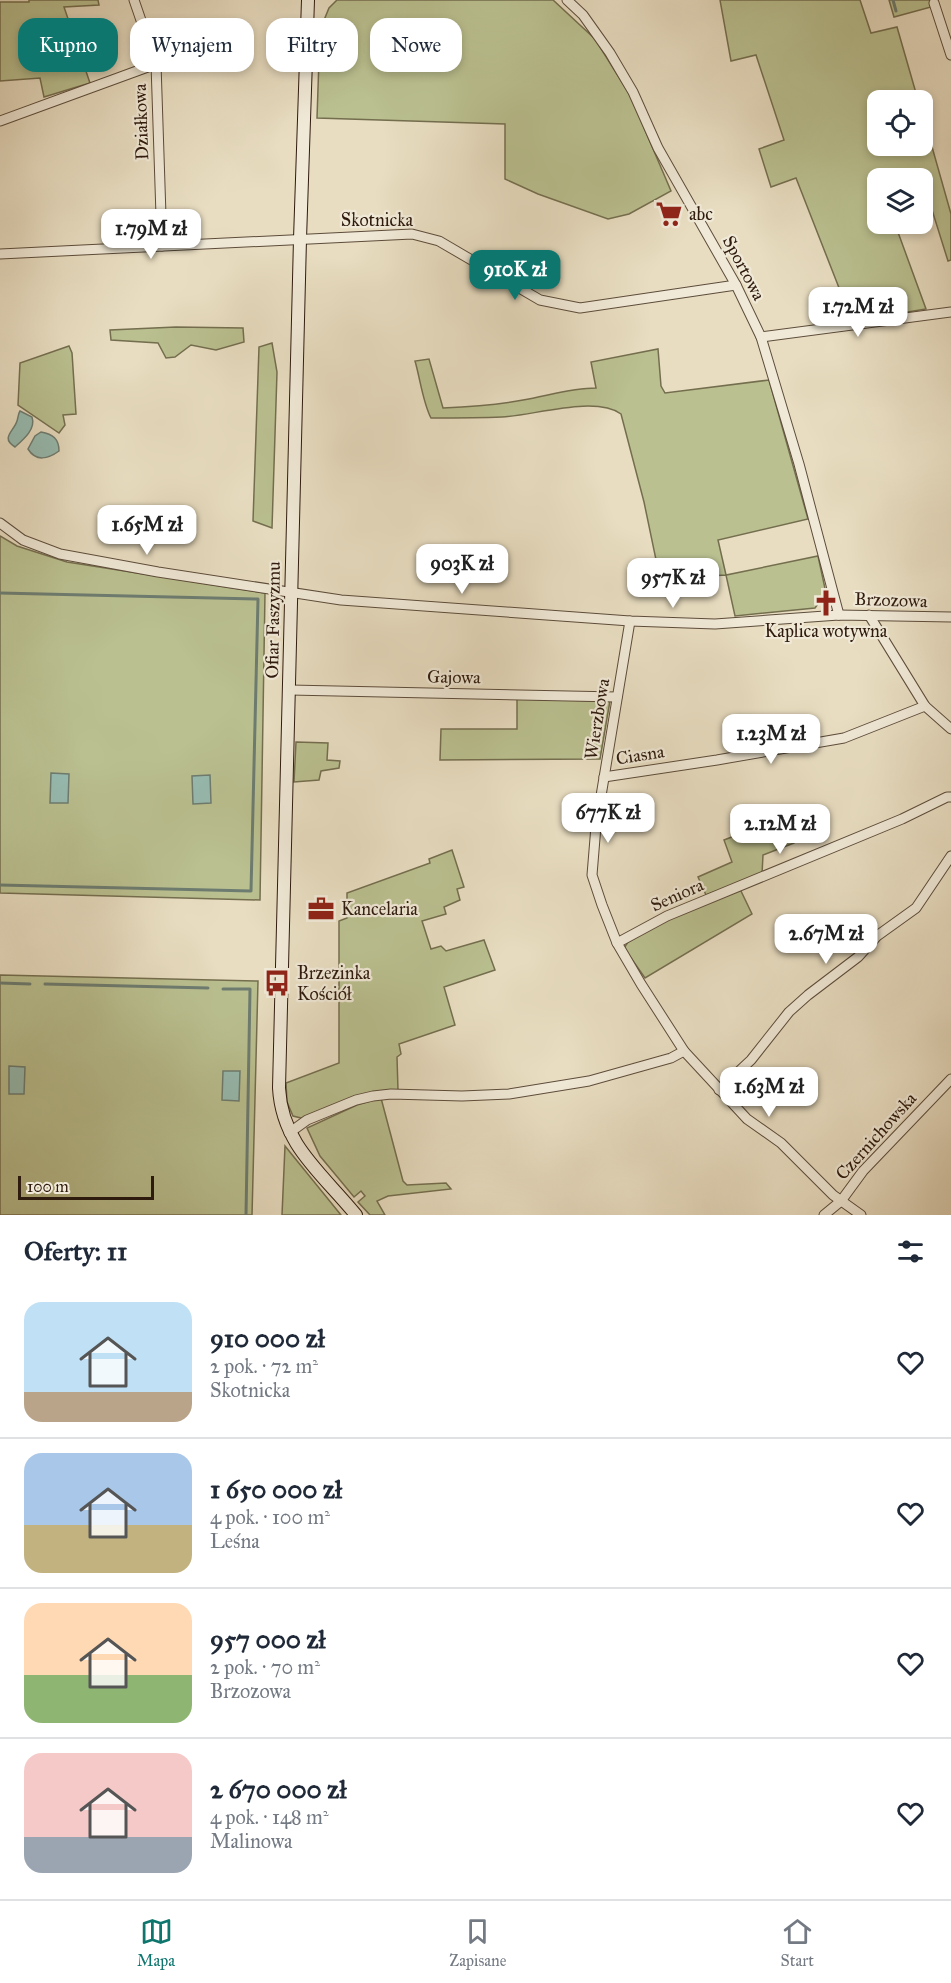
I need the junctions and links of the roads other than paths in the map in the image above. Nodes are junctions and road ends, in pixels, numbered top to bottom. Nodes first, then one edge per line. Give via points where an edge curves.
1 (135, 0) edge
2 (308, 0) edge
3 (567, 0) edge
4 (934, 3) dead end
5 (141, 18) edge
6 (951, 55) edge
7 (134, 72) edge
8 (156, 72) edge
9 (0, 121) edge
10 (300, 239) junction
11 (162, 246) junction
12 (0, 254) edge
13 (736, 285) junction
14 (951, 312) edge
15 (761, 337) junction
16 (0, 523) edge
17 (291, 592) junction
18 (839, 615) junction
19 (869, 615) junction
20 (951, 617) edge
21 (630, 621) junction
22 (290, 690) junction
23 (617, 697) junction
24 (925, 706) junction
25 (951, 729) edge
26 (604, 777) junction
27 (951, 797) edge
28 (951, 856) edge
29 (617, 943) junction
30 (684, 1051) junction
31 (951, 1079) edge
32 (719, 1090) junction
33 (289, 1133) junction
34 (841, 1201) junction
35 (356, 1215) edge
36 (824, 1215) edge
37 (861, 1215) edge

1 - 5 street, Działkowa
2 - 10 street, Ofiar Faszyzmu
3 - 13 street, Sportowa via 610,53
4 - 6 street
7 - 9 street
8 - 11 street, Działkowa
10 - 11 street, Skotnicka
10 - 13 street, Skotnicka via 412,234 439,241 540,300 580,308
10 - 17 street, Ofiar Faszyzmu
11 - 12 street, Skotnicka
13 - 15 street, Sportowa
14 - 15 street
15 - 18 street, Sportowa
16 - 17 street, Brzozowa via 23,540 60,554
17 - 21 street, Brzozowa via 341,600
17 - 22 street, Ofiar Faszyzmu
18 - 19 street, Brzozowa
18 - 21 street, Brzozowa via 715,624
19 - 20 street, Brzozowa
19 - 24 street
21 - 23 street, Wierzbowa
22 - 23 street, Gajowa
22 - 33 street, Ofiar Faszyzmu via 279,1088
23 - 26 street, Wierzbowa
24 - 25 street
24 - 26 street, Ciasna via 844,738
26 - 29 street, Wierzbowa via 592,875
27 - 29 street, Seniora via 667,916
28 - 32 street via 916,908 795,1006 751,1060
29 - 30 street, Wierzbowa
30 - 32 street, Wierzbowa
30 - 33 street via 671,1058 562,1086 462,1096 373,1096 308,1120
31 - 34 street, Czernichowska via 863,1171
32 - 34 street, Wierzbowa
33 - 35 street, Ofiar Faszyzmu
34 - 36 street, Czernichowska
34 - 37 street, Wierzbowa

